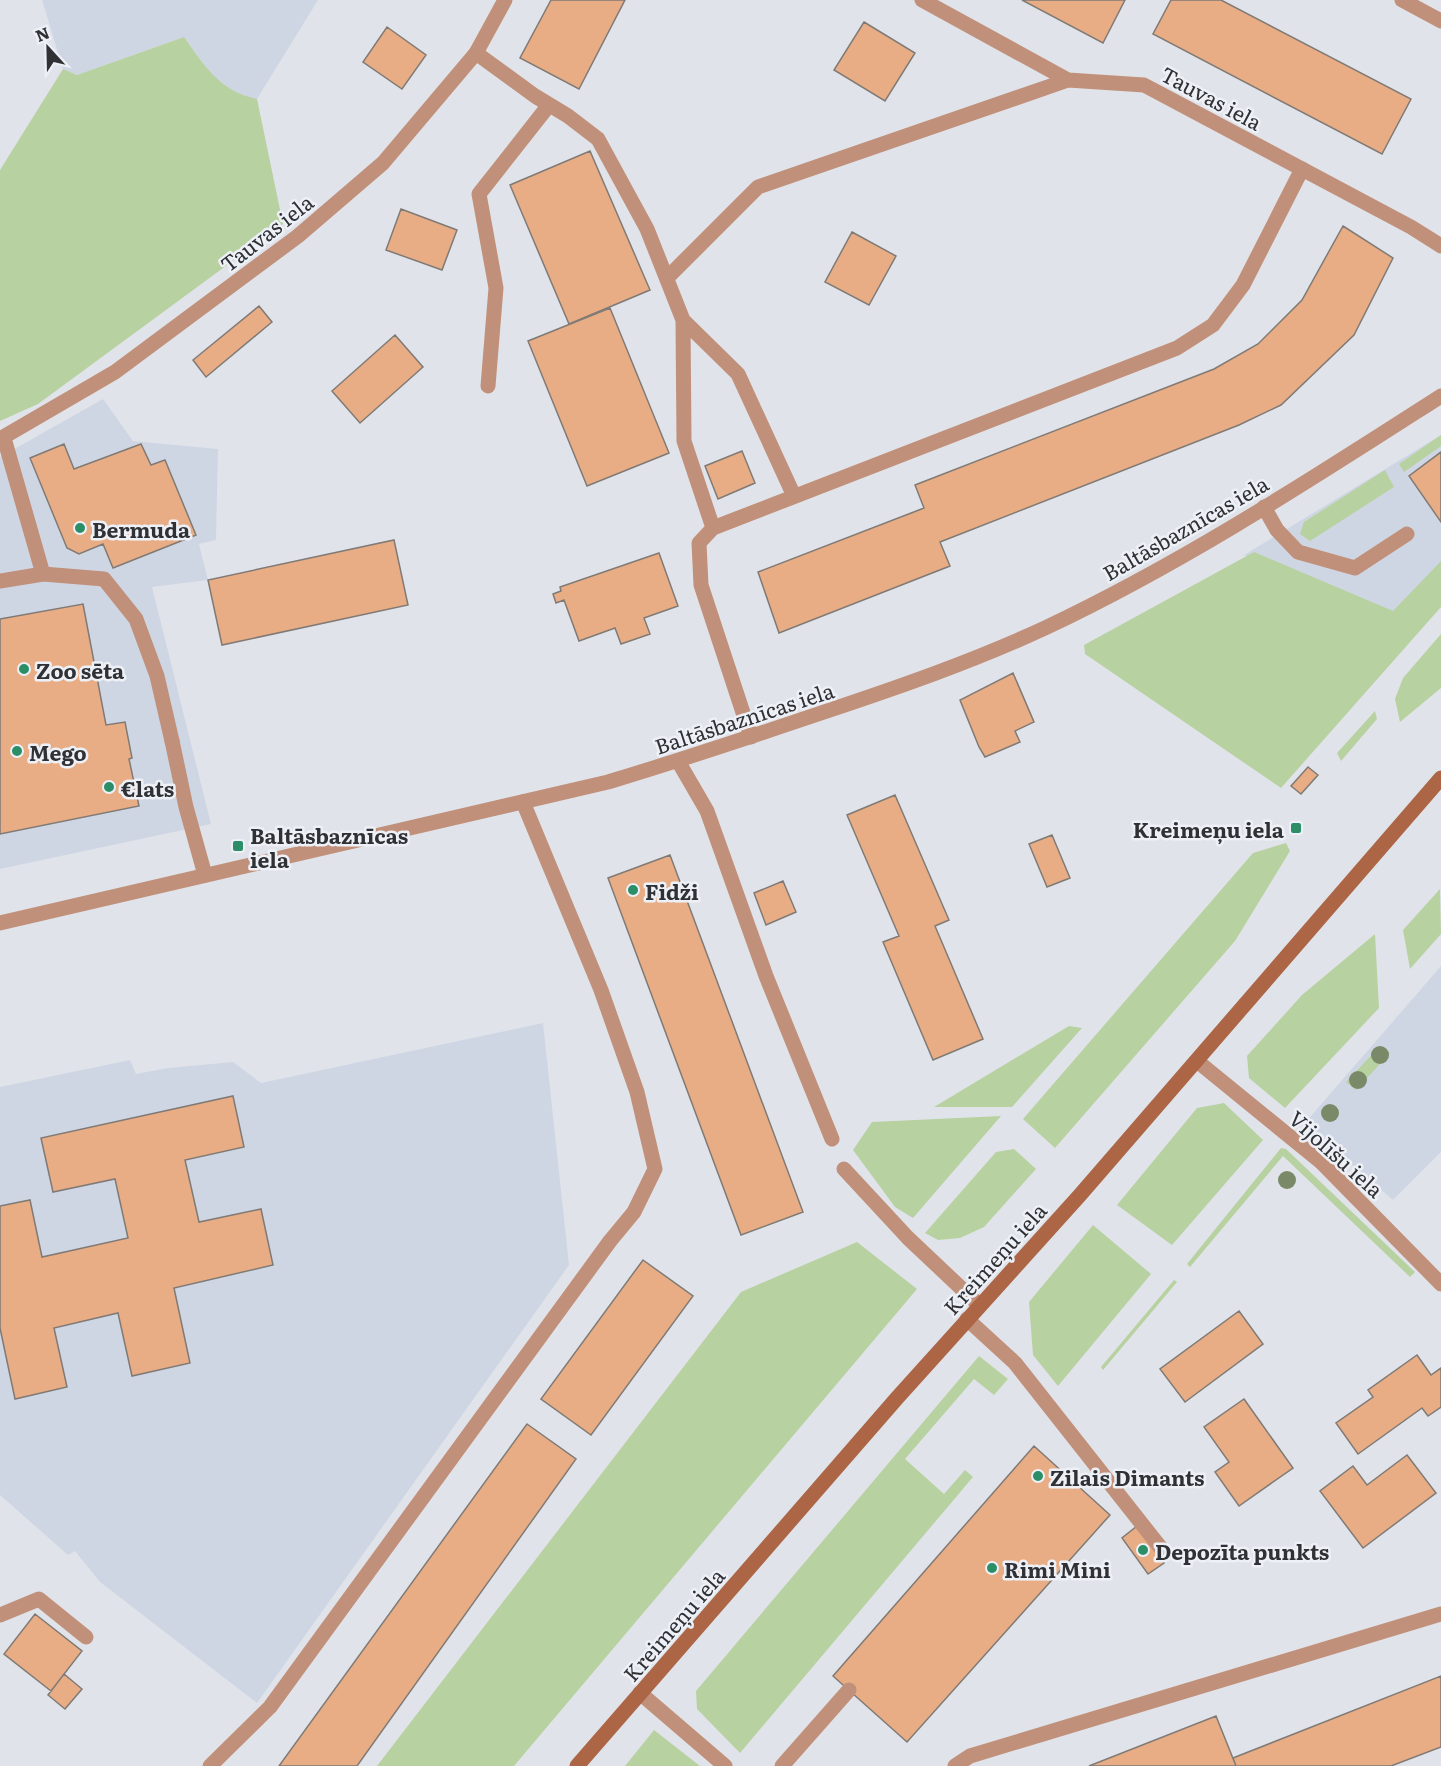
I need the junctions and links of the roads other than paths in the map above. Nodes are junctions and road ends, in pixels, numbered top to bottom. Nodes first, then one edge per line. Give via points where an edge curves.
1 (505, 0) edge
2 (922, 0) edge
3 (1402, 0) edge
4 (1441, 21) edge
5 (476, 53) junction
6 (1068, 80) junction
7 (549, 105) junction
8 (1302, 169) junction
9 (1441, 246) edge
10 (667, 278) junction
11 (683, 320) junction
12 (488, 386) dead end
13 (1441, 396) edge
14 (2, 439) edge
15 (794, 496) junction
16 (1264, 507) junction
17 (713, 528) junction
18 (1407, 534) dead end
19 (43, 573) junction
20 (0, 581) edge
21 (751, 737) junction
22 (678, 761) junction
23 (1441, 778) edge
24 (523, 802) junction
25 (205, 875) junction
26 (0, 923) edge
27 (1197, 1061) junction
28 (832, 1139) dead end
29 (844, 1169) dead end
30 (1441, 1284) edge
31 (979, 1305) junction
32 (967, 1319) junction
33 (1164, 1552) dead end
34 (1441, 1614) edge
35 (0, 1615) edge
36 (86, 1637) dead end
37 (849, 1690) dead end
38 (640, 1693) junction
39 (210, 1766) edge
40 (576, 1766) edge
41 (725, 1766) edge
42 (782, 1766) edge
43 (955, 1766) edge

1 - 5 street, Tauvas iela
2 - 6 street, Tauvas iela
3 - 4 street
5 - 7 street
5 - 14 street, Tauvas iela via 383,163 298,236 116,372
6 - 8 street, Tauvas iela via 1144,85
6 - 10 street via 758,187
7 - 10 street via 598,139 647,229
7 - 12 street via 479,194 496,288
8 - 9 street, Tauvas iela
8 - 15 street via 1243,285 1213,325 1177,348
10 - 11 street
11 - 15 street via 738,374
11 - 17 street via 684,441
13 - 16 street, Baltāsbaznīcas iela
14 - 19 street
15 - 17 street
16 - 18 street via 1277,530 1298,552 1355,568
16 - 21 street, Baltāsbaznīcas iela via 1134,583 1026,636 907,684
17 - 21 street via 699,543 701,585
19 - 20 street
19 - 25 street via 104,579 136,619 157,676
21 - 22 street, Baltāsbaznīcas iela
22 - 24 street, Baltāsbaznīcas iela
22 - 28 street via 707,811 766,976
23 - 27 main road, Kreimeņu iela
24 - 25 street, Baltāsbaznīcas iela
24 - 39 street via 609,1011 637,1092 655,1169 634,1212 270,1707
25 - 26 street, Baltāsbaznīcas iela
27 - 30 street, Vijolīšu iela via 1325,1157
27 - 31 main road, Kreimeņu iela
29 - 31 street via 908,1238
31 - 32 main road, Kreimeņu iela
32 - 33 street via 1015,1363
32 - 38 main road, Kreimeņu iela
34 - 43 street via 970,1756
35 - 36 street via 39,1599
37 - 42 street
38 - 40 main road, Kreimeņu iela
38 - 41 street

